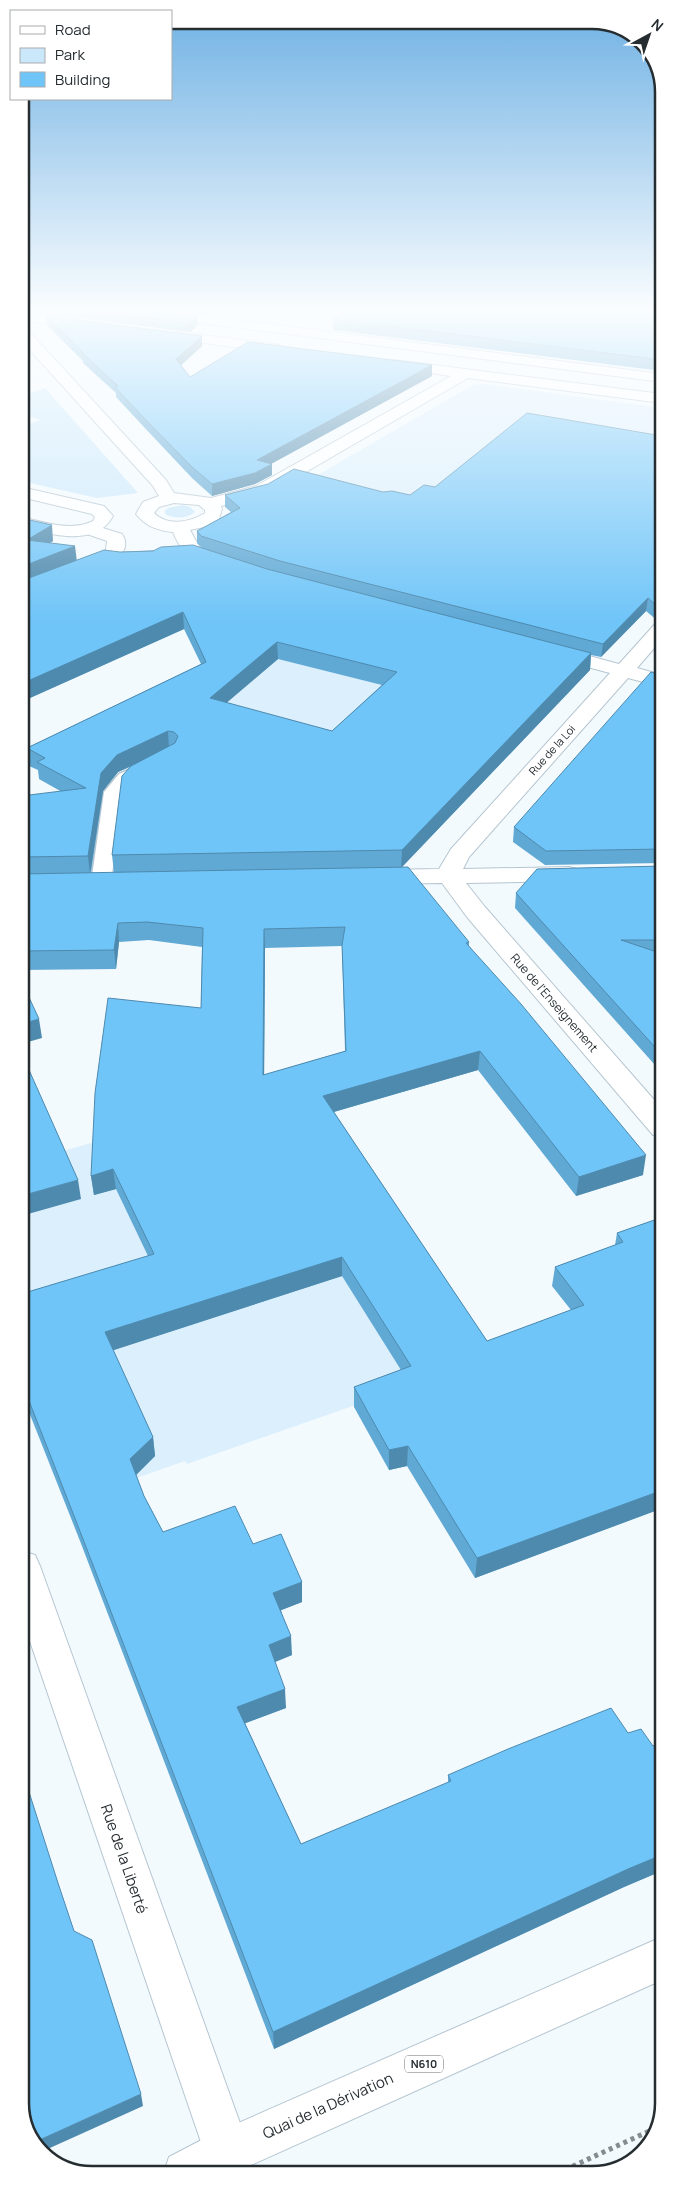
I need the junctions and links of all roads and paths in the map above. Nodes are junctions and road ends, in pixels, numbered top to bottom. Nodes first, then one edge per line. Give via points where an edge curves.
1 (96, 414) edge
2 (394, 414) edge
3 (29, 494) edge
4 (169, 499) junction
5 (210, 504) junction
6 (133, 515) junction
7 (104, 516) junction
8 (29, 524) edge
9 (180, 526) junction
10 (90, 529) junction
11 (132, 556) edge
12 (105, 558) junction
13 (86, 565) edge
14 (236, 567) edge
15 (655, 636) edge
16 (540, 650) edge
17 (623, 671) junction
18 (655, 680) edge
19 (160, 760) edge
20 (594, 873) edge
21 (448, 875) junction
22 (358, 877) edge
23 (101, 883) edge
24 (655, 1119) edge
25 (29, 1586) edge
26 (655, 1961) edge
27 (649, 2131) edge
28 (227, 2151) junction
29 (200, 2166) edge
30 (573, 2166) edge

1 - 4 street via 160,484
2 - 5 street via 262,490
3 - 7 street via 98,510
4 - 5 street via 188,498
4 - 6 street
5 - 9 street via 214,509 213,515 206,520
6 - 7 street
6 - 9 street via 156,523
7 - 10 street via 100,525
8 - 10 street via 71,532
9 - 14 street via 188,547 186,554
10 - 12 street via 116,538 115,552
11 - 12 street
12 - 13 street
15 - 17 street, Rue de la Loi
16 - 17 street
17 - 18 street
17 - 21 street, Rue de la Loi via 459,854
19 - 23 lane via 125,778 113,792
20 - 21 street
21 - 22 street
21 - 24 street, Rue de l'Enseignement via 476,912
25 - 28 street, Rue de la Liberté
26 - 28 street, Quai de la Dérivation / N610
27 - 30 path
28 - 29 street, Quai de la Dérivation / N610

